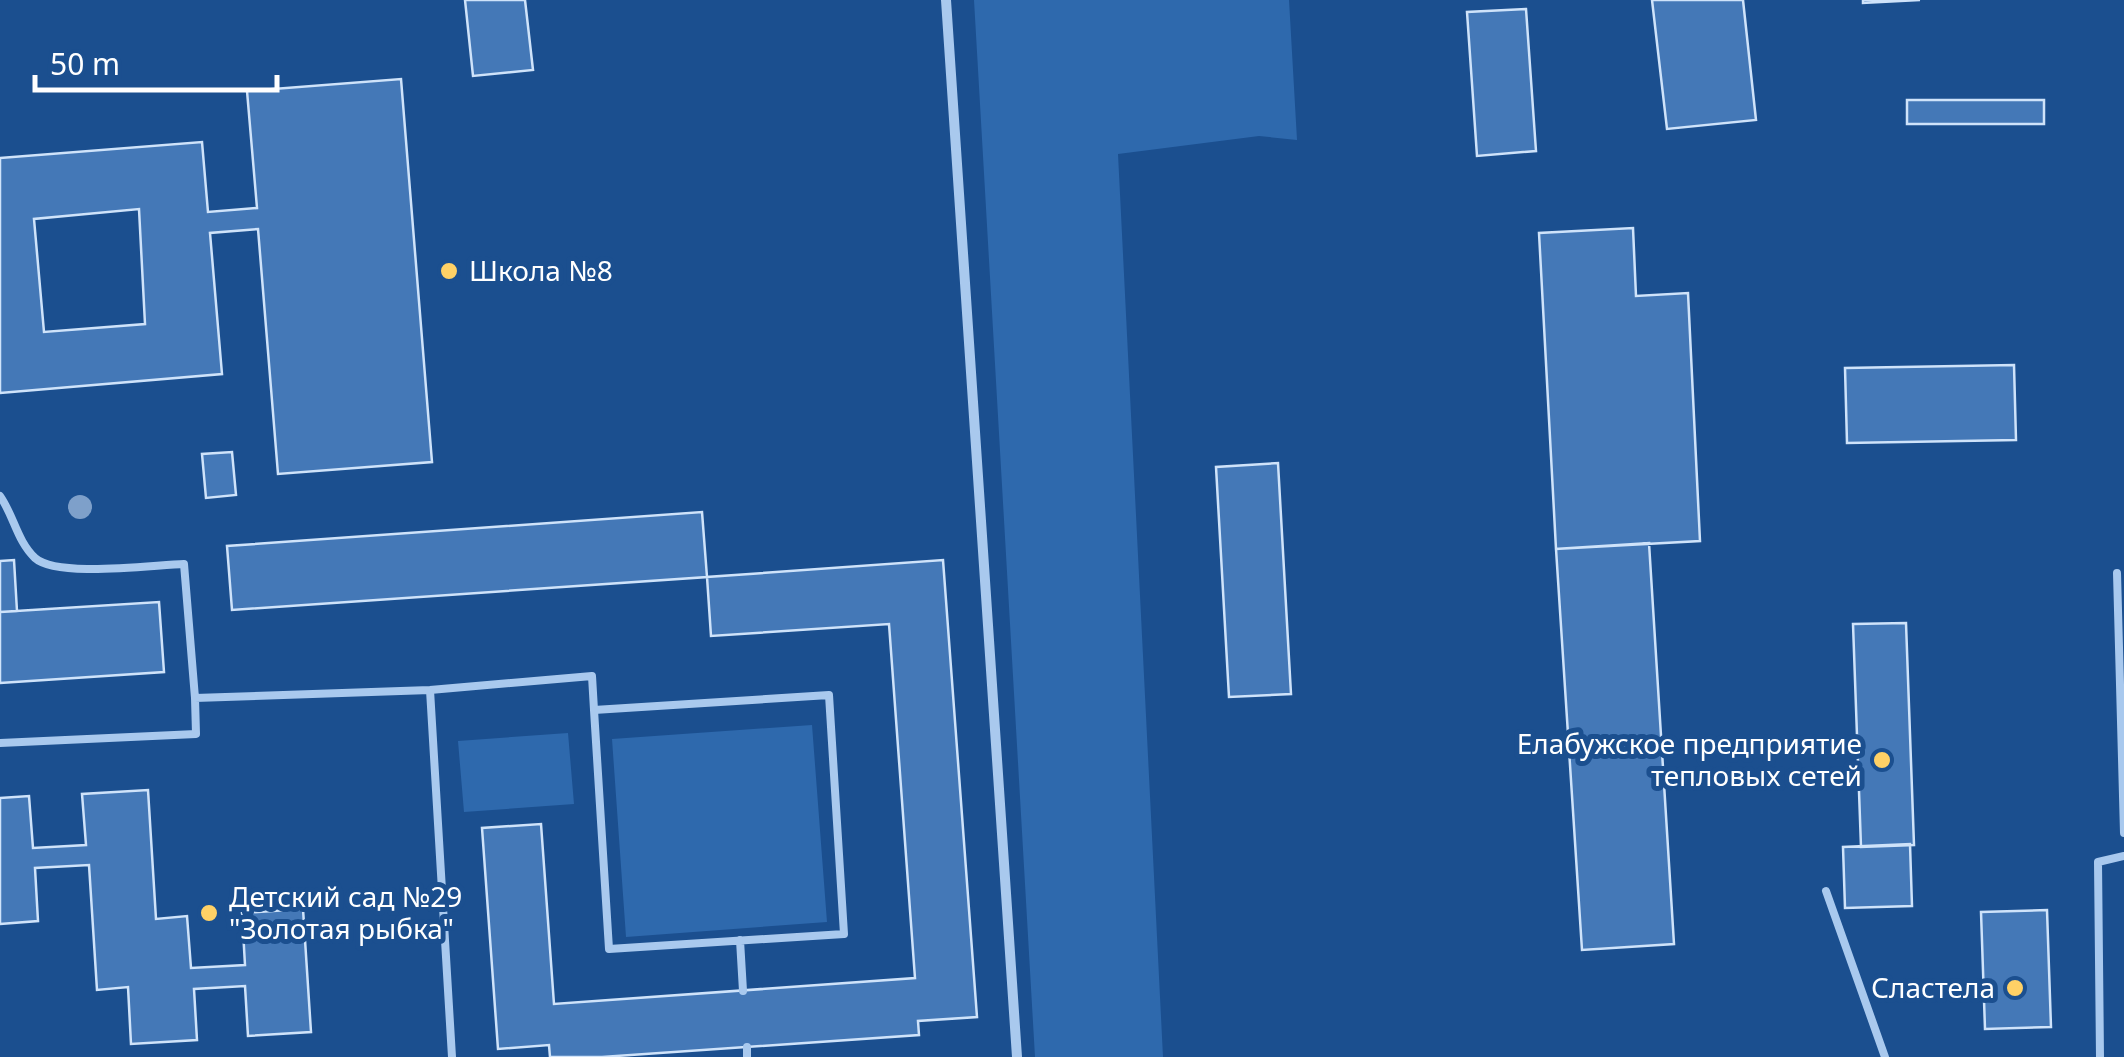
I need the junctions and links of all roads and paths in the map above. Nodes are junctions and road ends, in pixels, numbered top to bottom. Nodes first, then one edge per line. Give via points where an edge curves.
1 (946, 0) edge
2 (0, 496) edge
3 (2117, 573) dead end
4 (430, 690) junction
5 (195, 698) junction
6 (594, 710) junction
7 (0, 743) edge
8 (2124, 833) edge
9 (2124, 856) edge
10 (1826, 892) dead end
11 (740, 940) junction
12 (744, 990) dead end
13 (747, 1046) dead end
14 (452, 1057) edge
15 (747, 1057) edge
16 (1017, 1057) edge
17 (1884, 1057) edge
18 (2100, 1057) edge

1 - 16 street
2 - 5 lane via 38,561 64,568 184,564
3 - 8 lane
4 - 5 lane
4 - 6 lane via 592,676
4 - 14 lane
5 - 7 lane via 196,734
6 - 11 lane via 610,948
6 - 11 lane via 828,695 844,934
9 - 18 lane via 2098,862
10 - 17 lane
11 - 12 lane
13 - 15 lane

